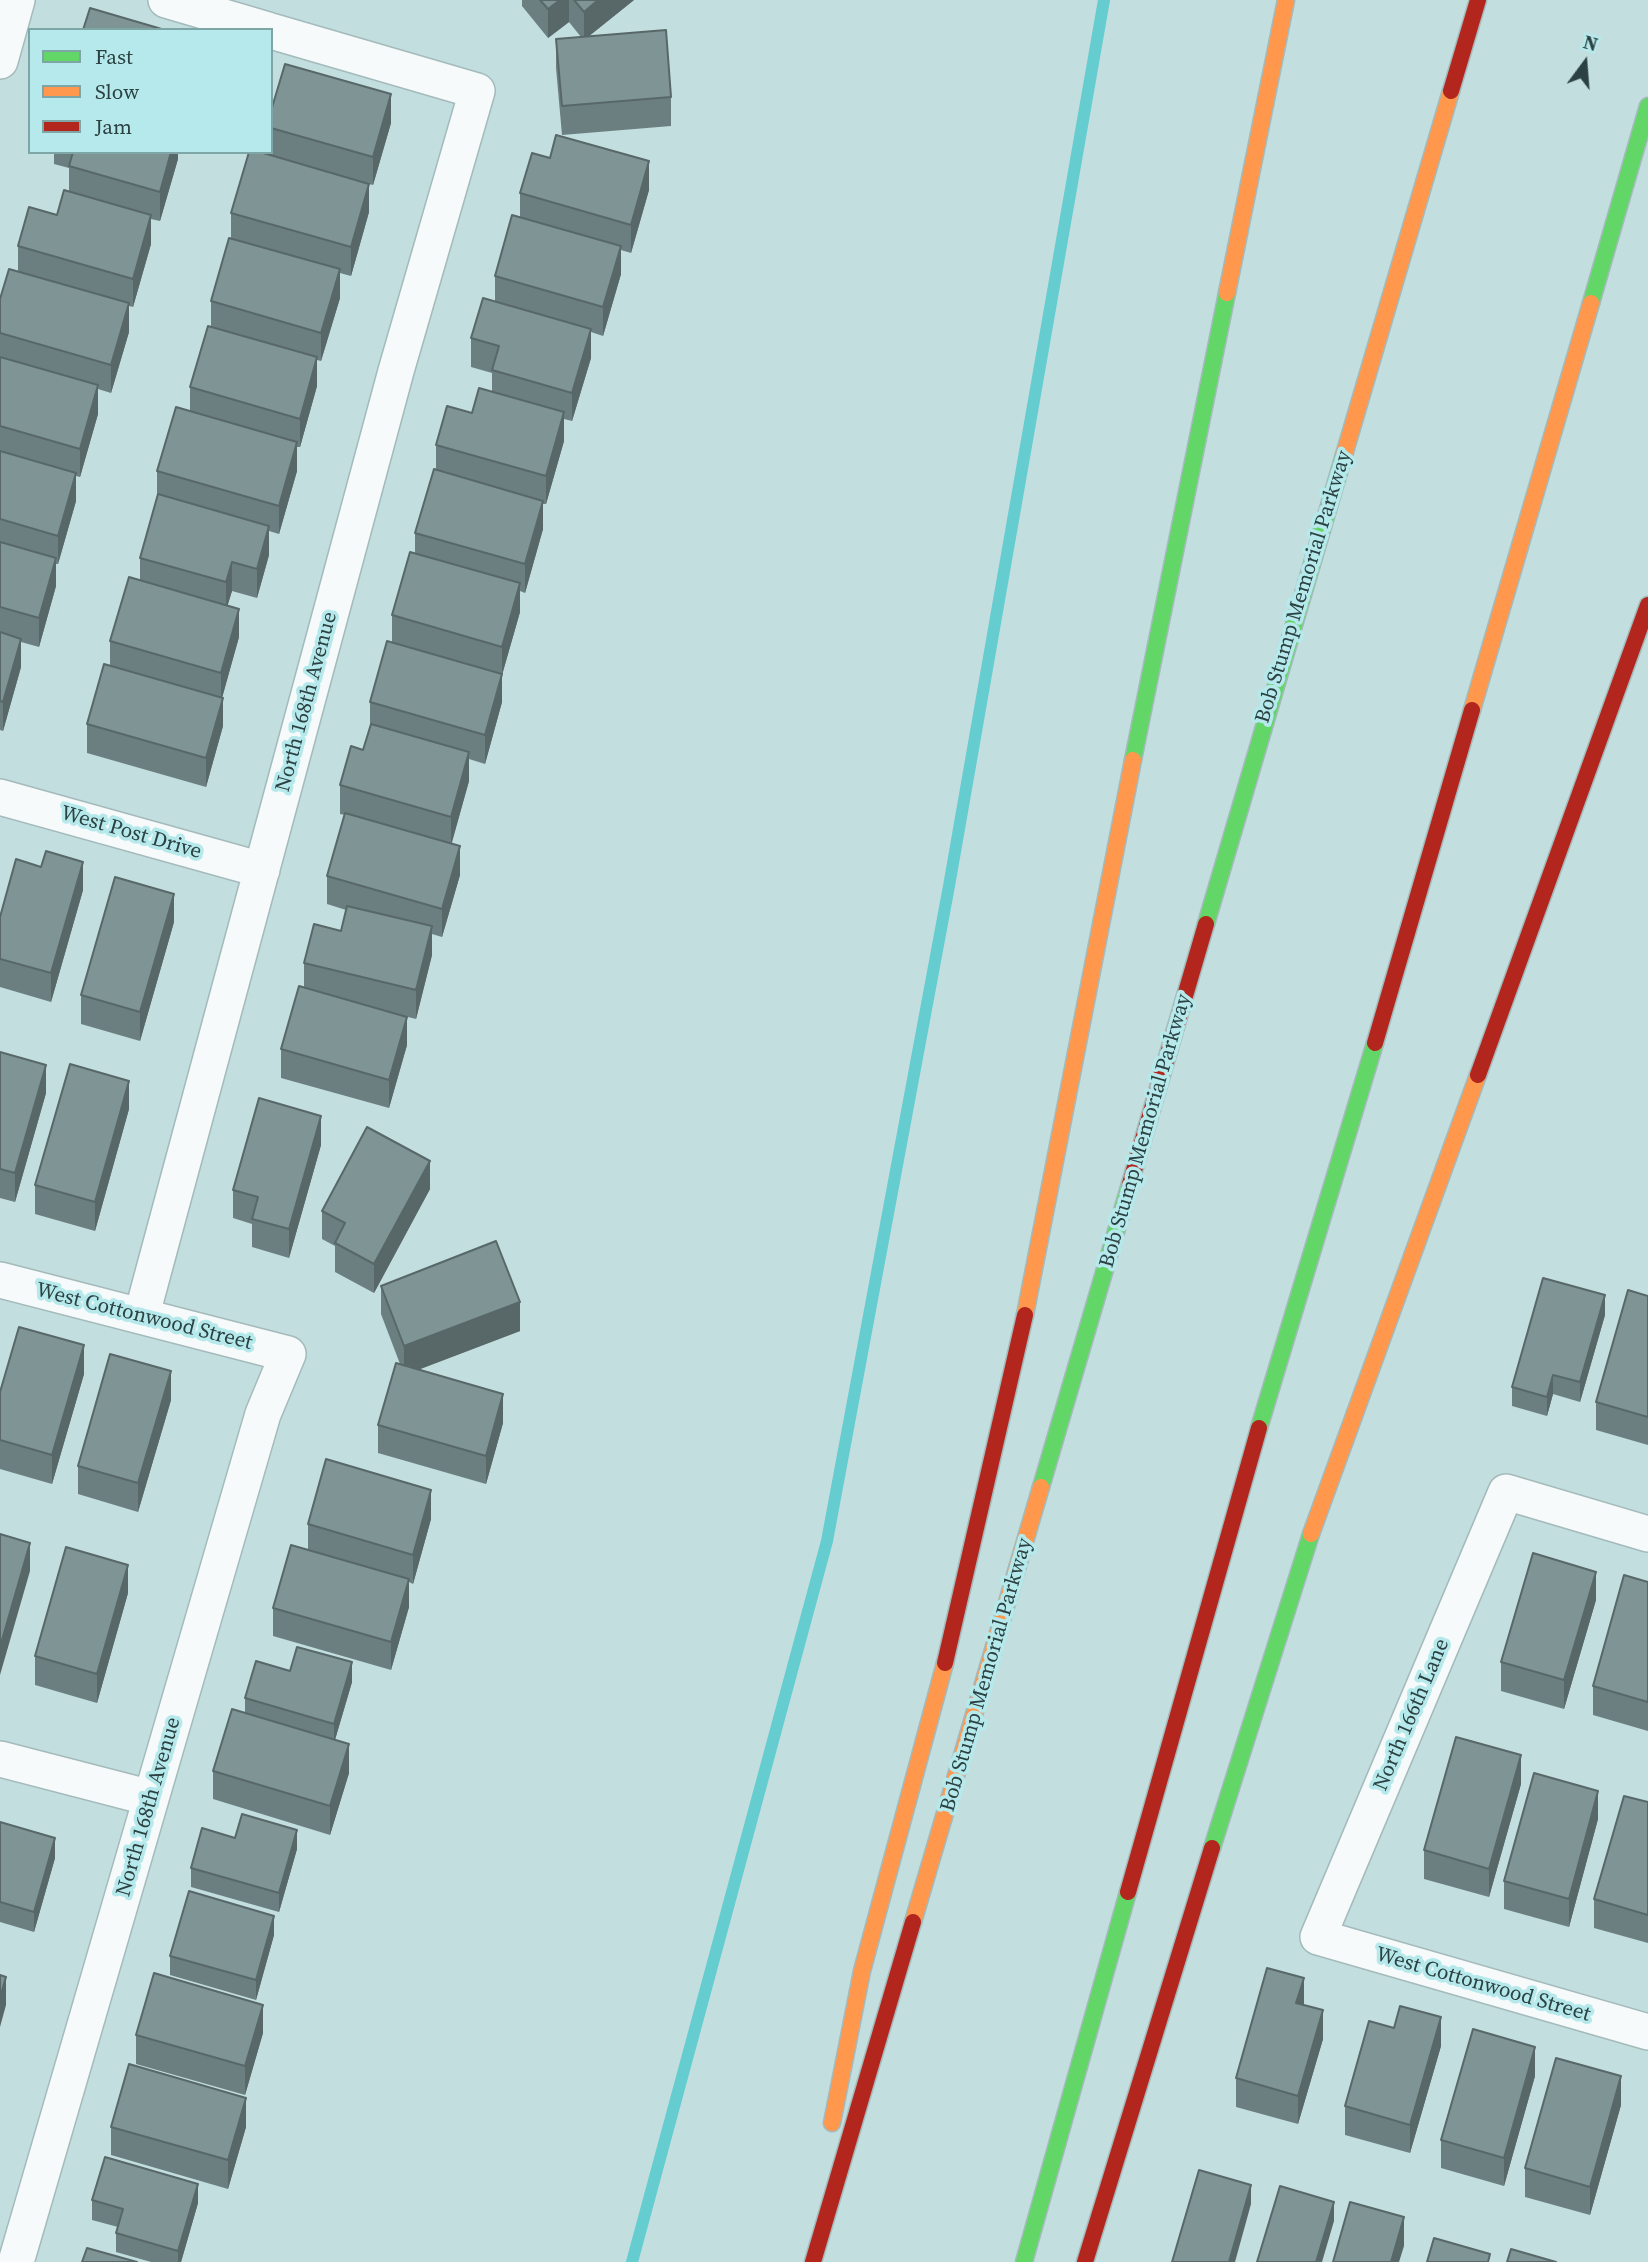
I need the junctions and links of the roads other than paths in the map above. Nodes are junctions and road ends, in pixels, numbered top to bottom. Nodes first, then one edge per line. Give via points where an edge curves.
1 (17, 0) edge
2 (166, 0) edge
3 (1286, 0) edge
4 (1478, 0) edge
5 (263, 28) edge
6 (273, 31) edge
7 (0, 61) edge
8 (1648, 106) edge
9 (1648, 605) edge
10 (0, 797) edge
11 (262, 870) junction
12 (0, 1280) edge
13 (142, 1314) junction
14 (288, 1354) joint
15 (1648, 1534) edge
16 (0, 1759) edge
17 (151, 1798) junction
18 (1318, 1937) joint
19 (1648, 2032) edge
20 (828, 2143) dead end
21 (823, 2169) dead end
22 (16, 2262) edge
23 (804, 2262) edge
24 (813, 2262) edge
25 (1024, 2262) edge
26 (1085, 2262) edge

1 - 7 street
2 - 5 street
3 - 20 highway via 1016,1361 947,1653 862,1970
4 - 24 highway, Bob Stump Memorial Parkway
6 - 11 street, North 168th Avenue via 477,91
8 - 25 highway via 1257,1434
9 - 26 highway via 1284,1611
10 - 11 street, West Post Drive
11 - 13 street, North 168th Avenue
12 - 13 street, West Cottonwood Street
13 - 14 street, West Cottonwood Street
14 - 17 street, North 168th Avenue via 263,1414
15 - 18 street, North 166th Lane via 1506,1492
16 - 17 street
17 - 22 street, North 168th Avenue
18 - 19 street, West Cottonwood Street
21 - 23 highway

